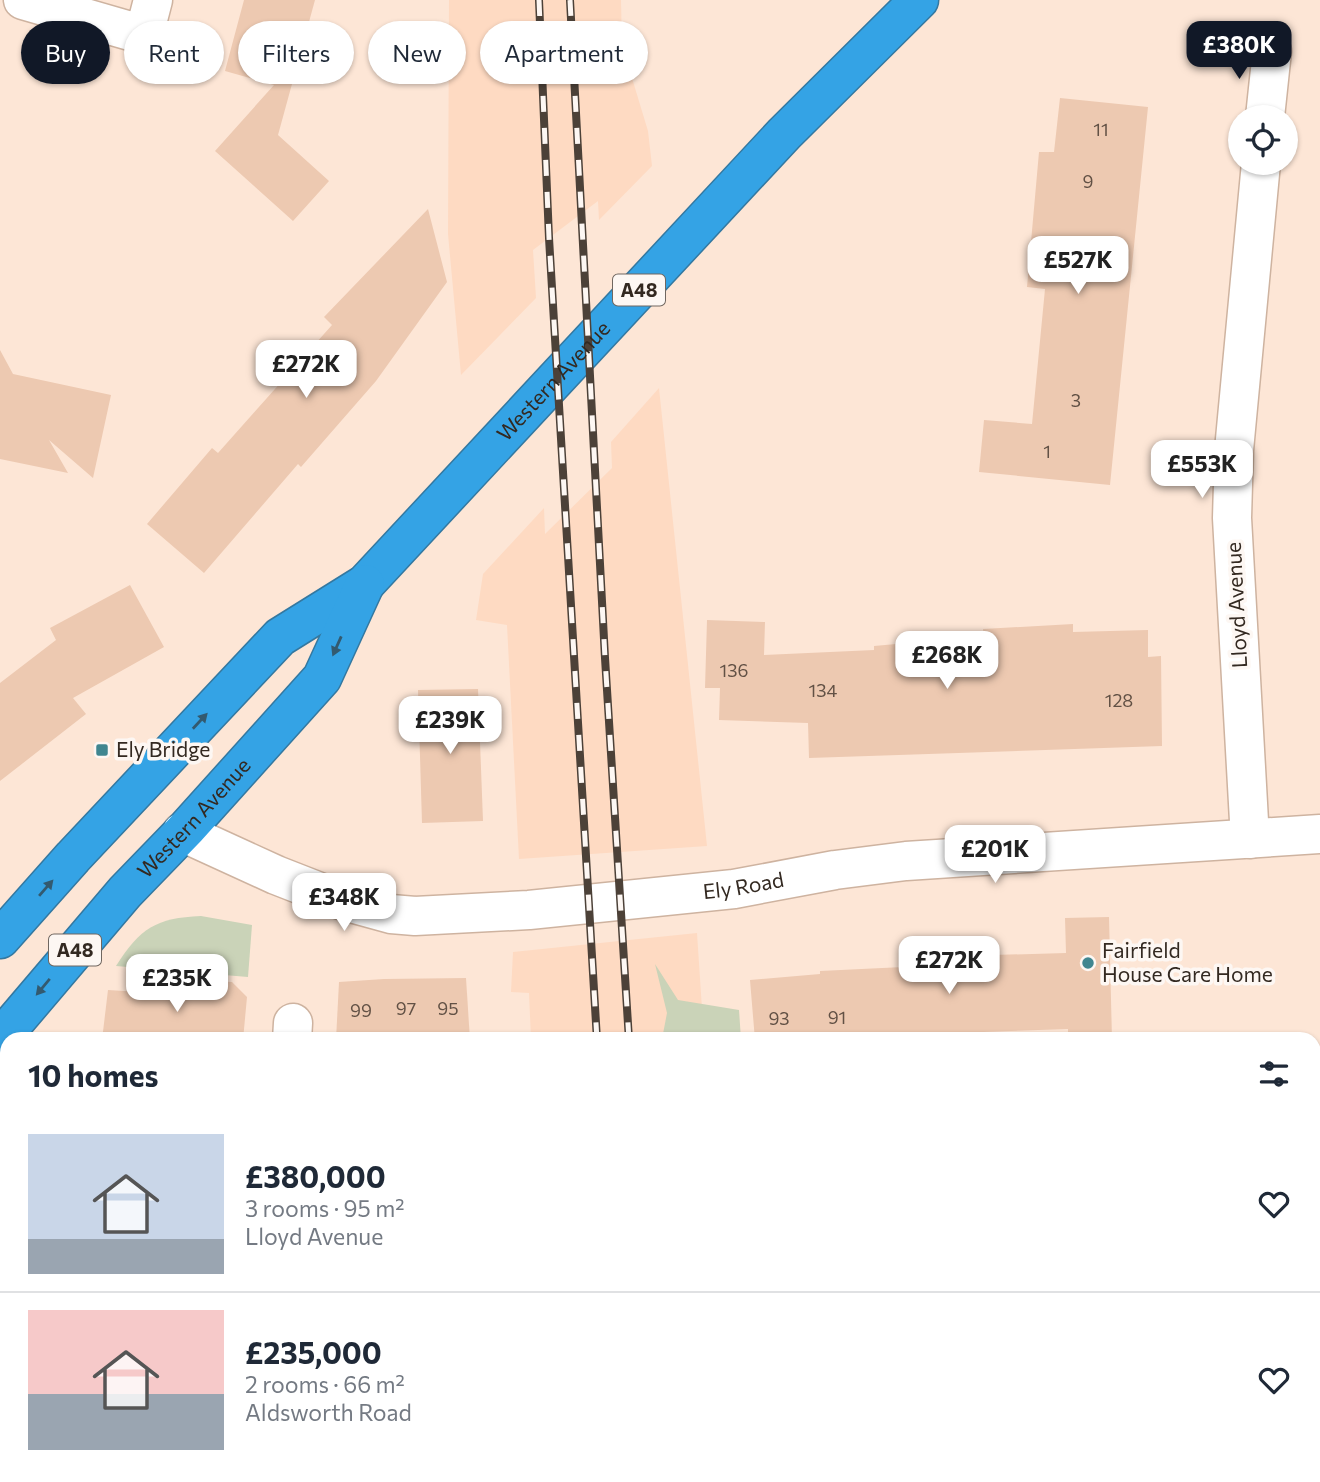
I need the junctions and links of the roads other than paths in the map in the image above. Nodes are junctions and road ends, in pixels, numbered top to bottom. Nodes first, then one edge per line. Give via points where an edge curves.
1 (23, 0) edge
2 (919, 0) edge
3 (149, 18) edge
4 (1272, 51) dead end
5 (1266, 105) edge
6 (1260, 175) edge
7 (365, 584) junction
8 (182, 832) junction
9 (1320, 834) edge
10 (1251, 839) junction
11 (0, 939) edge
12 (6, 1032) edge

1 - 3 street
2 - 7 highway, Western Avenue / A48 via 784,134
4 - 5 street
6 - 10 street, Lloyd Avenue via 1232,517
7 -> 8 highway, Western Avenue / A48 via 322,678
11 -> 7 highway, Western Avenue / A48 via 280,637
8 - 10 street, Ely Road via 340,901 415,916 734,890 906,861
8 -> 12 highway, Western Avenue / A48
9 - 10 street, Ely Road

